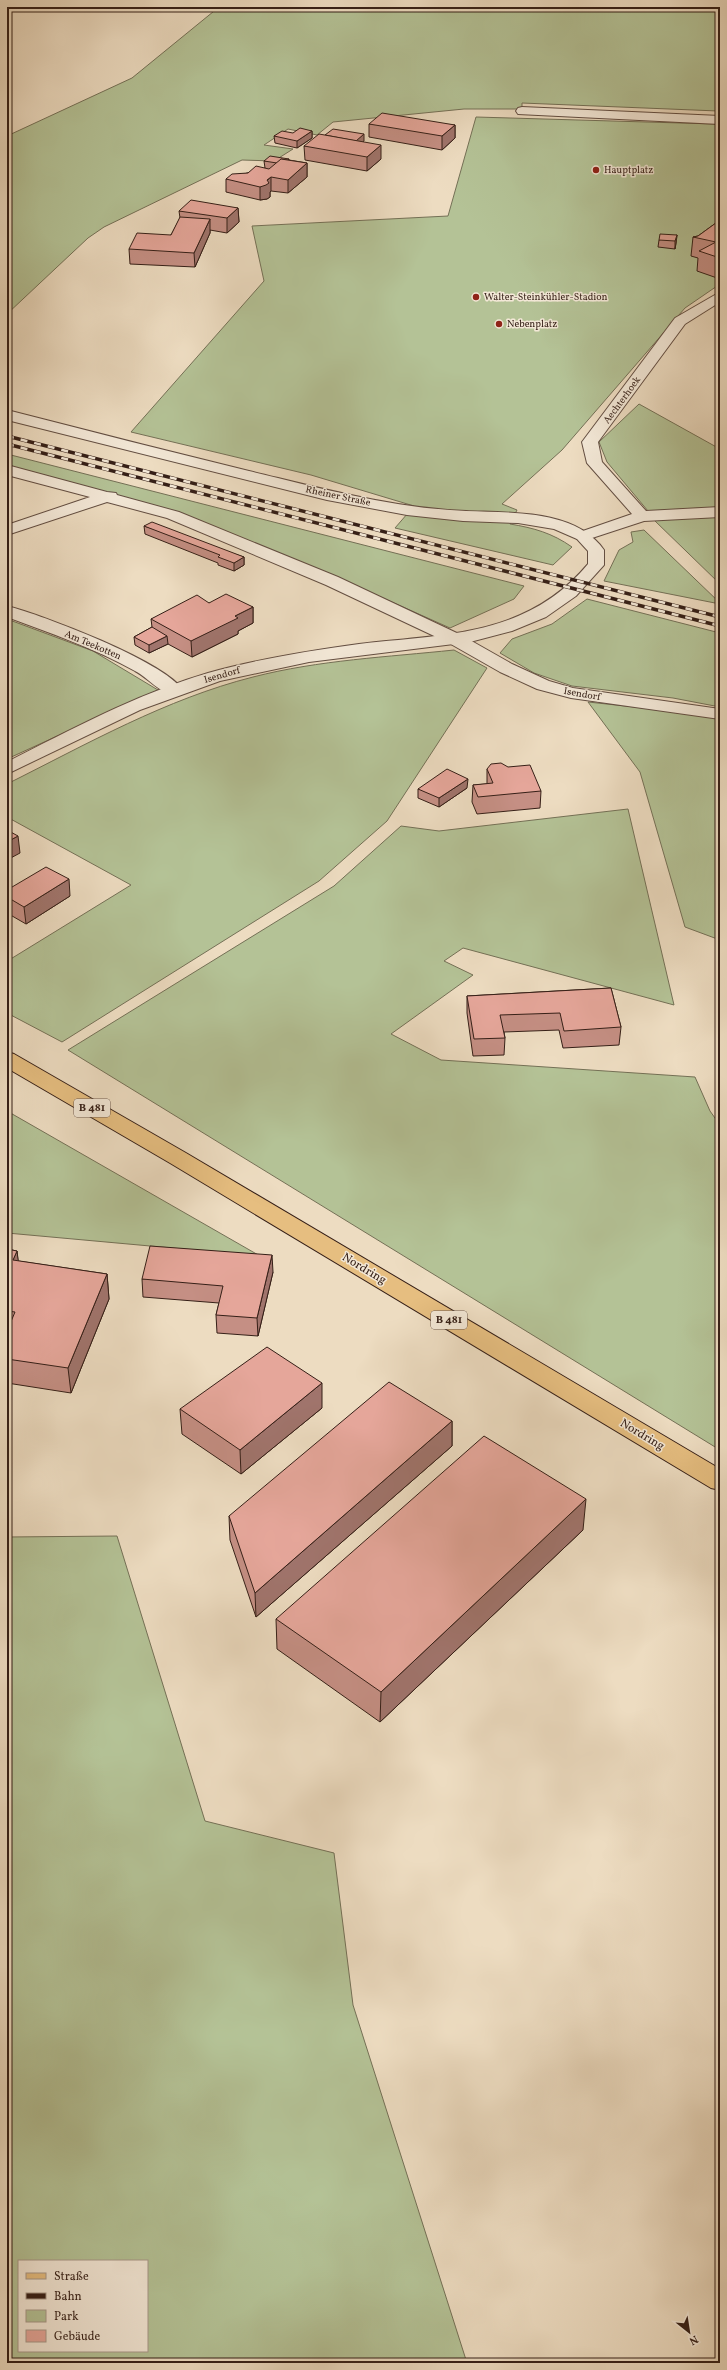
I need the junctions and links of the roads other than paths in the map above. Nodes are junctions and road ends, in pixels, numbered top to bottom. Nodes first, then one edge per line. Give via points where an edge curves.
1 (522, 111) dead end
2 (720, 120) edge
3 (720, 296) edge
4 (7, 415) edge
5 (7, 470) edge
6 (110, 496) junction
7 (720, 512) edge
8 (642, 516) junction
9 (7, 530) edge
10 (583, 536) junction
11 (554, 605) joint
12 (7, 611) edge
13 (455, 639) junction
14 (174, 690) junction
15 (720, 714) edge
16 (7, 769) edge
17 (7, 1059) edge
18 (720, 1481) edge

1 - 2 street
3 - 8 street, Aechterhoek via 680,321 590,442 595,463
4 - 10 street, Rheiner Straße via 327,495 407,510 518,518 558,525
5 - 6 street
6 - 9 street
6 - 13 street via 173,515 332,581
7 - 8 street
8 - 10 street
10 - 11 street, Rheiner Straße via 596,550 596,565 584,582
11 - 13 street, Isendorf via 518,625 496,632
12 - 14 street, Am Teekotten via 102,647 143,668
13 - 14 street, Isendorf via 279,661 213,677
13 - 15 street, Isendorf via 506,668 543,685 584,695
14 - 16 street, Isendorf via 95,725
17 - 18 main road, Nordring / B 481 via 192,1166

